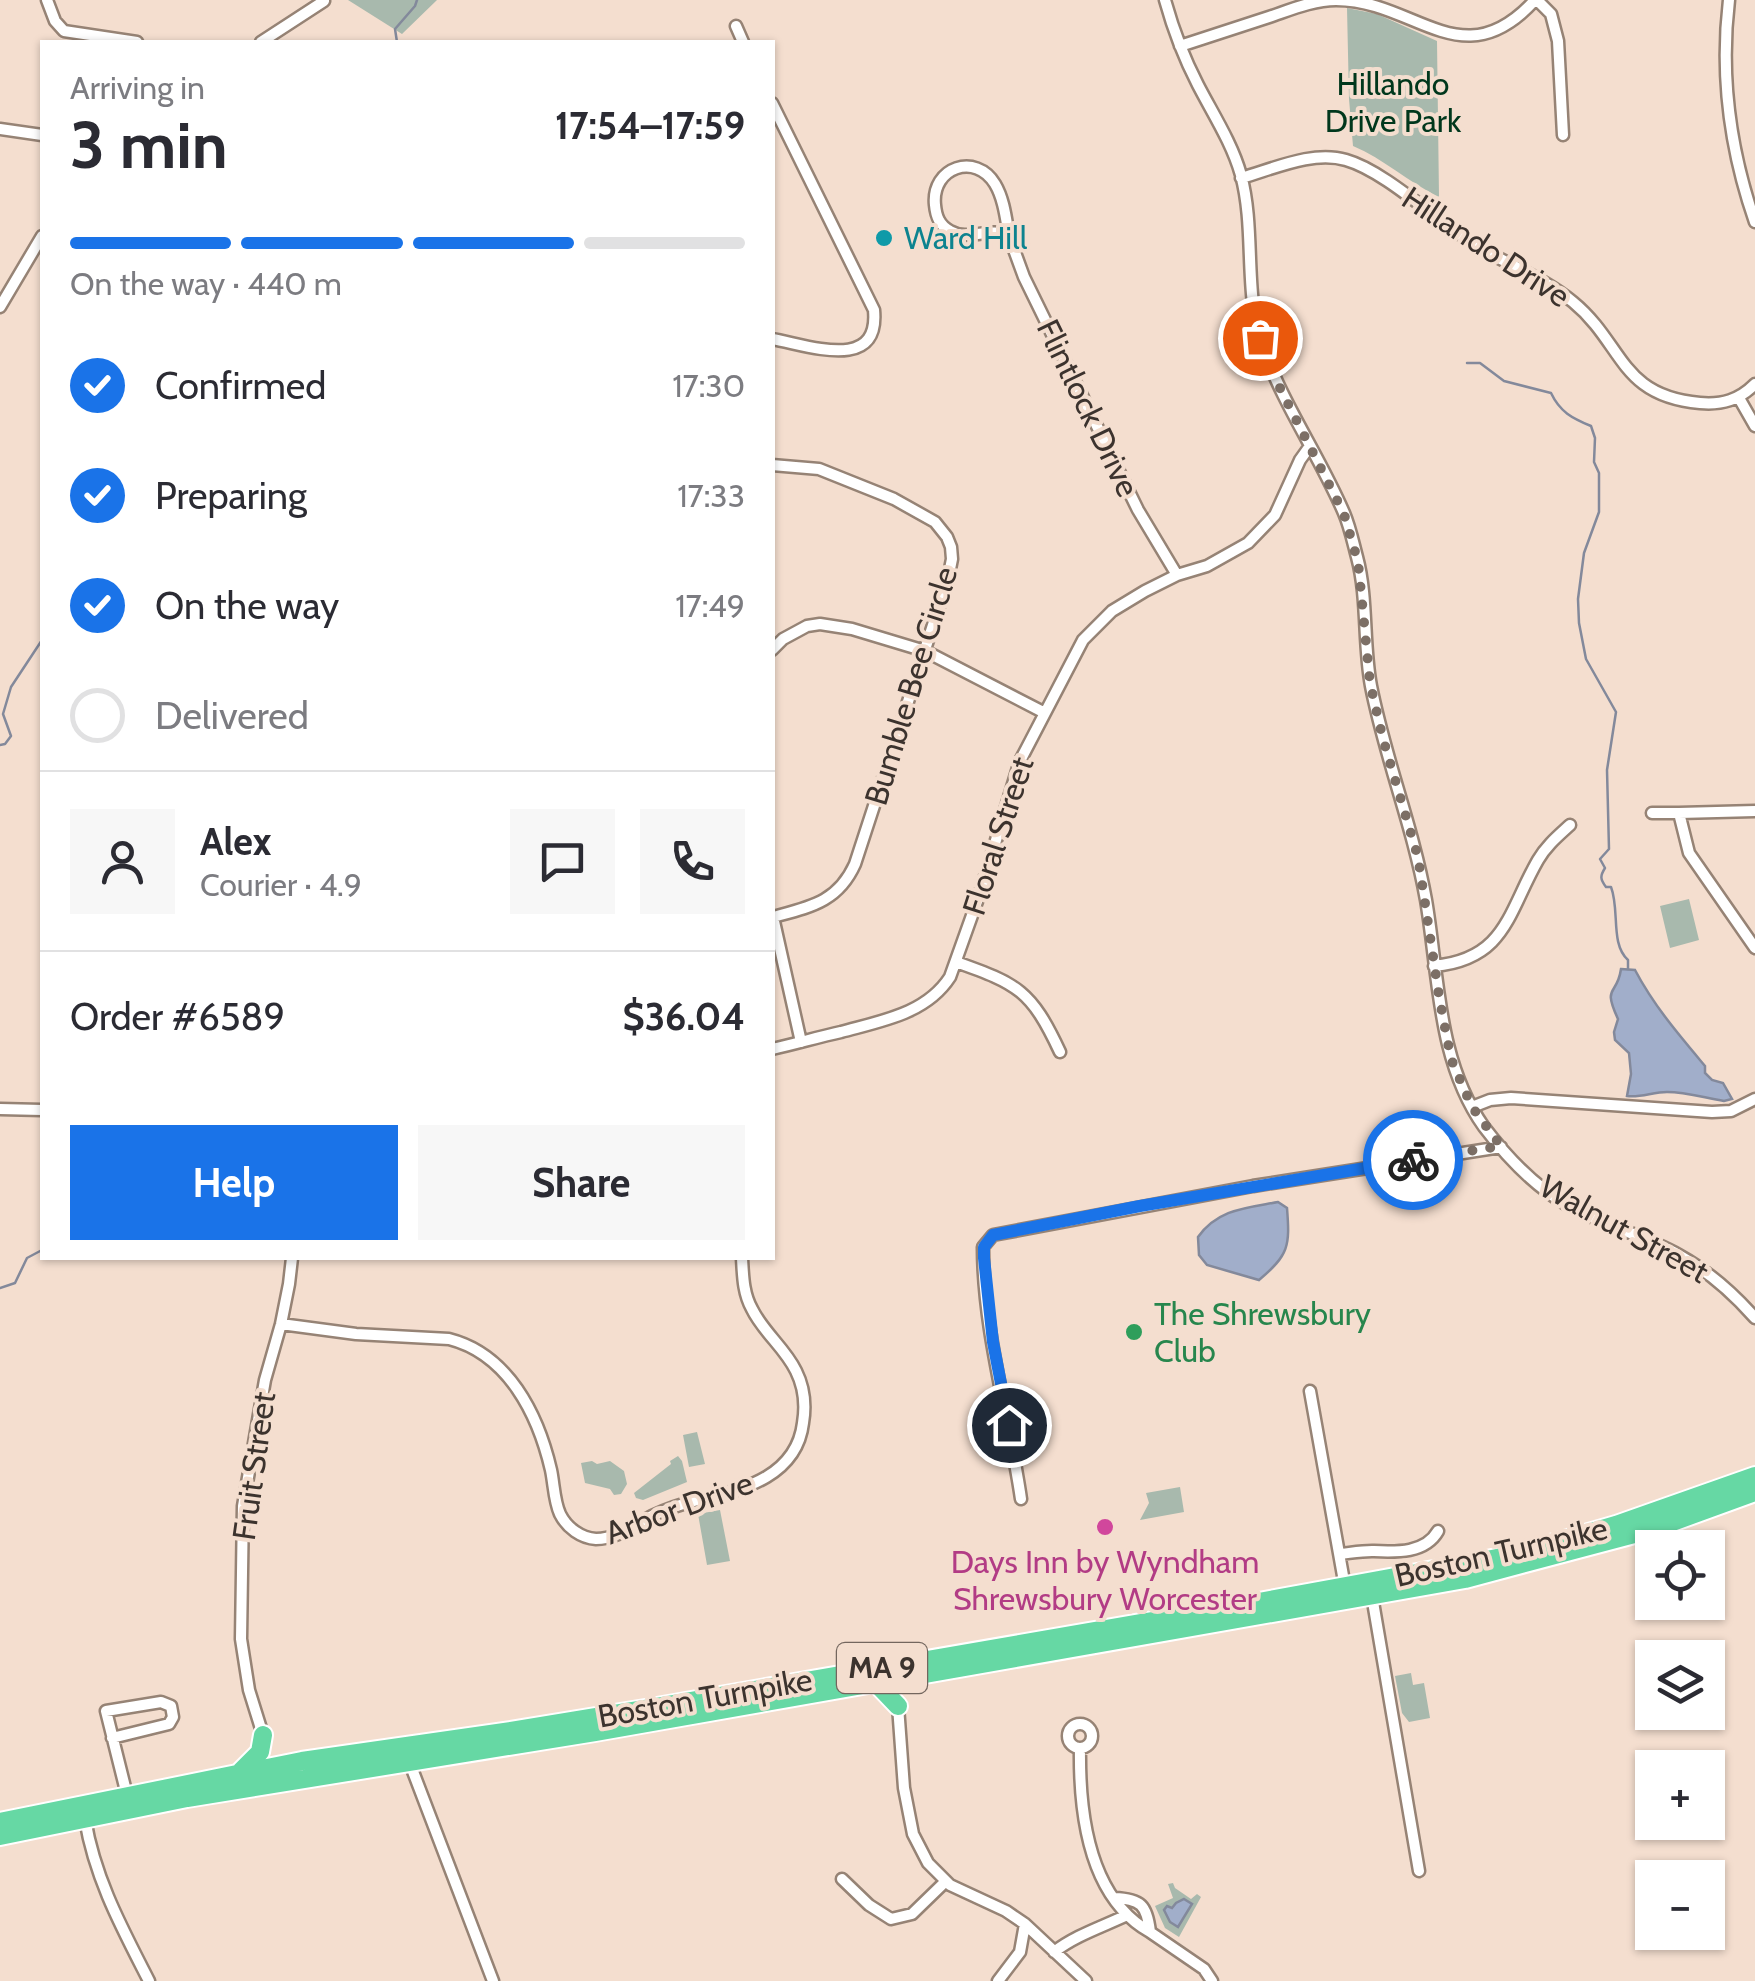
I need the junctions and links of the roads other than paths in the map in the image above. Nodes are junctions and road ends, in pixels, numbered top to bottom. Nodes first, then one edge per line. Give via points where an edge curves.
1 (47, 0) edge
2 (1165, 0) edge
3 (1536, 0) edge
4 (1728, 0) edge
5 (324, 1) edge
6 (736, 26) dead end
7 (124, 40) edge
8 (264, 40) edge
9 (742, 40) edge
10 (1180, 46) junction
11 (775, 109) edge
12 (0, 129) edge
13 (40, 135) edge
14 (1562, 135) dead end
15 (1242, 178) junction
16 (1755, 222) edge
17 (1009, 236) junction
18 (40, 239) edge
19 (0, 307) edge
20 (775, 340) edge
21 (1755, 384) edge
22 (1739, 398) junction
23 (1755, 426) edge
24 (1310, 446) junction
25 (775, 465) edge
26 (1178, 576) junction
27 (775, 647) edge
28 (925, 651) junction
29 (1045, 713) junction
30 (1755, 811) edge
31 (1652, 813) dead end
32 (1678, 813) junction
33 (1570, 826) dead end
34 (775, 915) edge
35 (775, 929) edge
36 (1755, 948) edge
37 (956, 962) junction
38 (1434, 966) junction
39 (801, 1042) junction
40 (775, 1049) edge
41 (1060, 1052) dead end
42 (1755, 1099) edge
43 (1472, 1107) junction
44 (0, 1109) edge
45 (40, 1110) edge
46 (1501, 1146) junction
47 (292, 1260) edge
48 (742, 1260) edge
49 (1755, 1318) edge
50 (281, 1324) junction
51 (1310, 1391) dead end
52 (1755, 1476) edge
53 (1755, 1492) edge
54 (1021, 1499) dead end
55 (1438, 1531) dead end
56 (1340, 1554) junction
57 (1346, 1587) junction
58 (1372, 1596) junction
59 (907, 1677) junction
60 (876, 1682) junction
61 (898, 1706) junction
62 (263, 1735) junction
63 (112, 1738) junction
64 (1080, 1748) dead end
65 (302, 1761) junction
66 (410, 1761) junction
67 (237, 1774) junction
68 (127, 1795) junction
69 (85, 1819) junction
70 (0, 1822) edge
71 (0, 1836) edge
72 (1419, 1871) dead end
73 (842, 1880) dead end
74 (946, 1881) junction
75 (1114, 1898) junction
76 (1127, 1915) junction
77 (1026, 1924) junction
78 (1150, 1932) junction
79 (1044, 1942) junction
80 (1020, 1952) junction
81 (1054, 1952) junction
82 (150, 1981) edge
83 (492, 1981) edge
84 (998, 1981) edge
85 (1086, 1981) edge
86 (1212, 1981) edge

1 - 7 street via 64,31
2 - 10 street, Walnut Street
3 - 10 street via 1512,22 1478,35 1440,32 1378,6 1334,0
3 - 14 street via 1551,14 1558,41
4 - 16 street via 1726,91
5 - 8 street
6 - 9 street
10 - 15 street, Walnut Street
11 - 20 street via 875,317 870,339 854,350
12 - 13 street
15 - 22 street, Hillando Drive via 1316,158 1364,167 1476,245 1568,298 1649,389 1704,404
15 - 24 street, Walnut Street via 1260,338
17 - 17 street, Flintlock Drive via 960,235 943,226 934,198 943,176 965,167 992,179
17 - 26 street, Flintlock Drive via 1138,510
18 - 19 street
21 - 22 street
22 - 23 street
24 - 26 street, Floral Street via 1260,532 1220,560
24 - 38 street, Walnut Street via 1344,514 1358,562 1370,683 1418,857
25 - 28 street, Bumble Bee Circle via 839,475 942,529 952,559
26 - 29 street, Floral Street via 1112,611 1089,632
27 - 28 street via 820,624
28 - 29 street
28 - 34 street, Bumble Bee Circle via 848,880 820,902
29 - 37 street, Floral Street via 1020,761
30 - 32 street
31 - 32 street
32 - 36 street via 1689,853
33 - 38 street via 1539,856 1488,947 1469,960
35 - 39 street
37 - 39 street, Floral Street via 945,985 907,1013
37 - 41 street via 1024,994
38 - 43 street, Walnut Street via 1451,1059
39 - 40 street, Floral Street
42 - 43 street via 1712,1112 1511,1098
43 - 46 street, Walnut Street
44 - 45 street
46 - 49 street, Walnut Street via 1564,1203 1678,1254
46 - 54 street via 993,1235 984,1247 986,1287
47 - 50 street, Fruit Street
48 - 50 street, Arbor Drive via 754,1314 800,1379 805,1408 796,1449 756,1482 668,1509 604,1538 581,1536 560,1514 528,1406 484,1353 449,1339
50 - 62 street, Fruit Street via 243,1506 242,1639
51 - 56 street
52 - 57 highway, Boston Turnpike / MA 9 via 1516,1554
53 - 58 highway, Boston Turnpike / MA 9 via 1527,1564
55 - 56 street via 1418,1548
56 - 57 street
57 - 65 highway, Boston Turnpike / MA 9
58 - 59 highway, Boston Turnpike / MA 9
58 - 72 street
59 - 60 highway, Boston Turnpike / MA 9
59 - 61 highway
60 - 61 highway
60 - 66 highway, Boston Turnpike / MA 9
61 - 74 street via 912,1834
62 - 65 highway via 280,1755
62 - 67 highway via 256,1759
63 - 63 street via 106,1711 171,1706 169,1724
63 - 68 street
64 - 75 street via 1090,1844
65 - 67 highway, Boston Turnpike / MA 9
66 - 69 highway, Boston Turnpike / MA 9
66 - 83 street
67 - 68 highway, Boston Turnpike / MA 9
68 - 70 highway, Boston Turnpike / MA 9
69 - 71 highway, Boston Turnpike / MA 9
69 - 82 street via 108,1899
73 - 74 street via 890,1918 912,1914
74 - 77 street
75 - 76 street
75 - 78 street via 1140,1903
76 - 78 street
76 - 81 street
77 - 79 street
77 - 80 street
78 - 86 street
79 - 80 street
79 - 81 street
80 - 84 street
81 - 85 street

